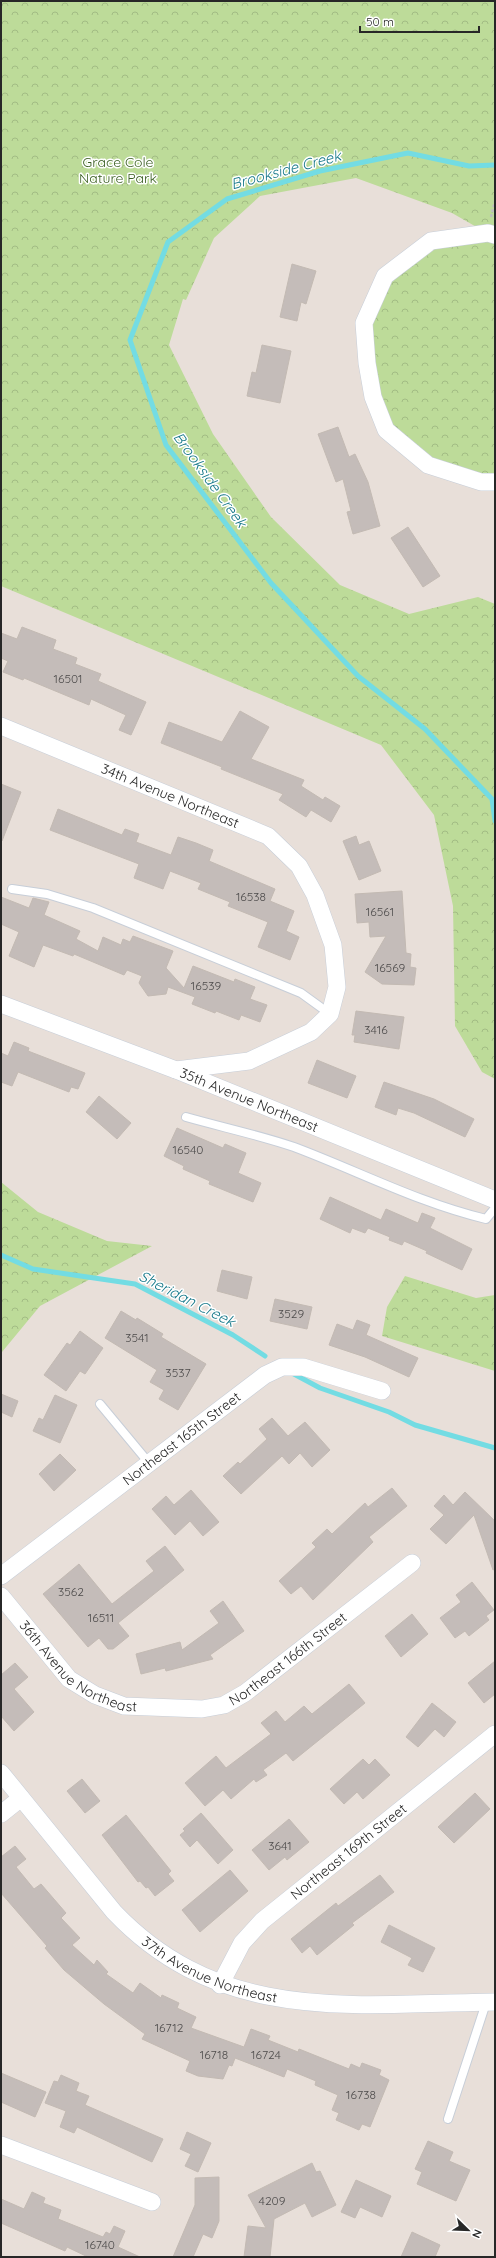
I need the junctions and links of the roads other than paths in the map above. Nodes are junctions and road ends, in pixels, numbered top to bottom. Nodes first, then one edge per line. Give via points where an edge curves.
1 (492, 234) edge
2 (495, 482) edge
3 (1, 726) edge
4 (12, 889) dead end
5 (1, 1004) edge
6 (330, 1014) junction
7 (176, 1070) junction
8 (186, 1116) dead end
9 (495, 1200) edge
10 (495, 1208) edge
11 (382, 1391) dead end
12 (100, 1404) dead end
13 (149, 1463) junction
14 (412, 1563) dead end
15 (1, 1576) edge
16 (1, 1596) edge
17 (147, 1708) joint
18 (495, 1734) edge
19 (1, 1773) edge
20 (21, 1798) junction
21 (1, 1814) edge
22 (220, 1985) junction
23 (490, 2002) edge
24 (448, 2119) dead end
25 (1, 2145) edge
26 (152, 2202) dead end

1 - 2 street via 431,241 385,276 364,323 373,397 386,430 428,466 481,482
3 - 6 street, 34th Avenue Northeast via 268,836 299,866 315,895 333,945 337,987
4 - 6 lane via 47,894 93,908 301,993
5 - 7 street, 35th Avenue Northeast
6 - 7 street via 311,1032 249,1061
7 - 9 street, 35th Avenue Northeast
8 - 10 lane via 293,1147 381,1185 459,1213 486,1219
11 - 13 street, Northeast 165th Street via 310,1369 282,1367 265,1374
12 - 13 lane
13 - 15 street, Northeast 165th Street
14 - 17 street, Northeast 166th Street via 245,1693 224,1705 202,1709
16 - 17 street, 36th Avenue Northeast via 69,1679 95,1695 124,1706
18 - 22 street, Northeast 169th Street via 262,1921 242,1942
19 - 20 street, 37th Avenue Northeast
20 - 21 street
20 - 22 street, 37th Avenue Northeast via 133,1932 186,1967
22 - 23 street, 37th Avenue Northeast via 296,2002 346,2006
23 - 24 lane
25 - 26 street

